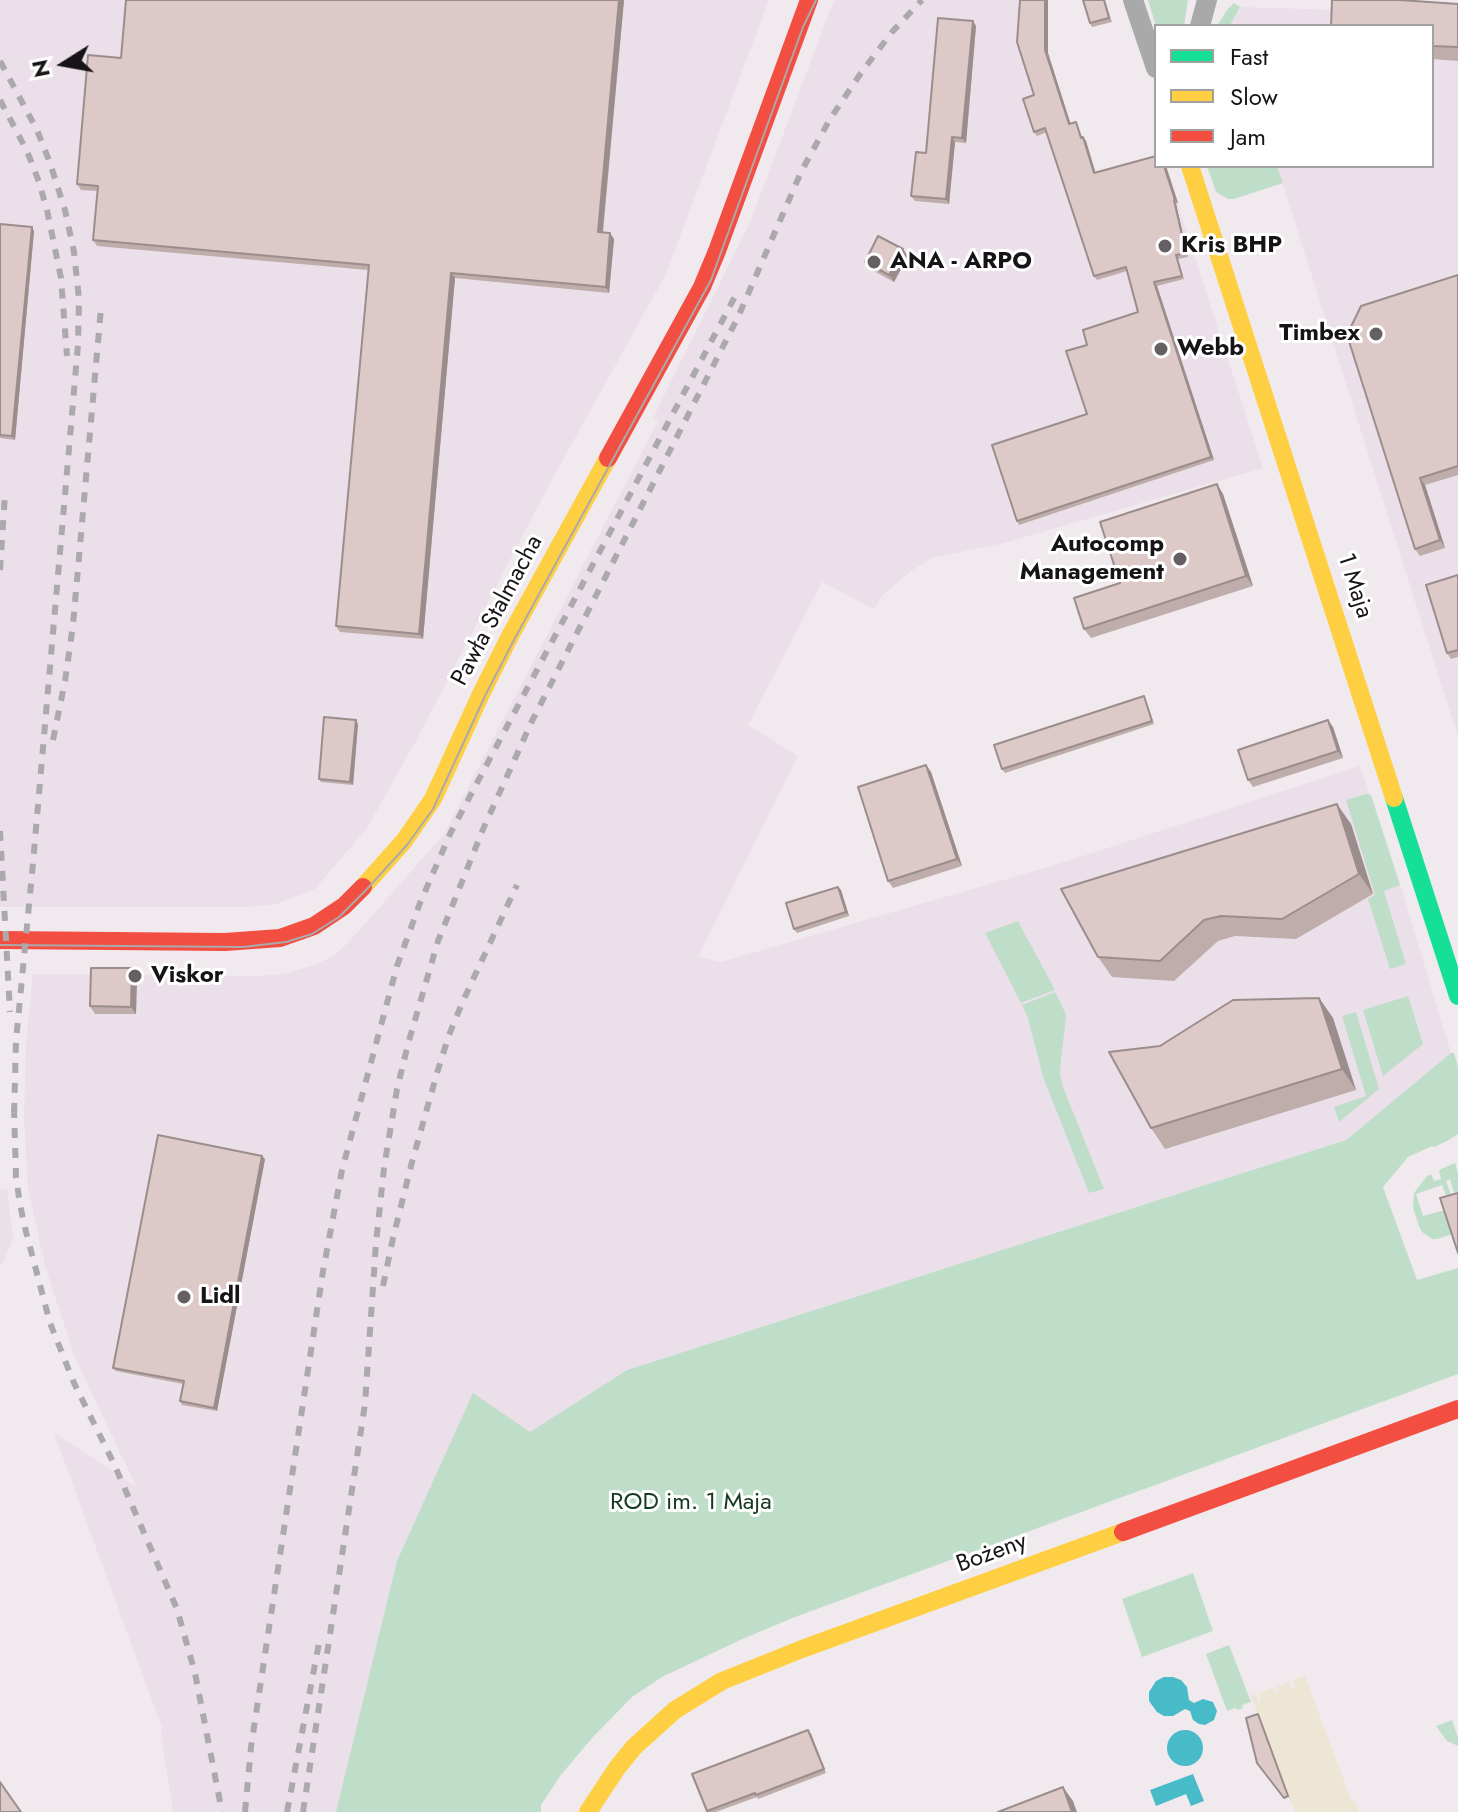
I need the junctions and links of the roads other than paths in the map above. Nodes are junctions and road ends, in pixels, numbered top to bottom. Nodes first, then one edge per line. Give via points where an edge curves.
1 (809, 0) edge
2 (1133, 0) edge
3 (1207, 0) edge
4 (1201, 24) edge
5 (1154, 62) edge
6 (1193, 168) edge
7 (0, 940) edge
8 (1458, 996) edge
9 (1458, 1409) edge
10 (588, 1812) edge

1 - 7 street, Pawła Stalmacha via 702,287 505,646 433,799 404,841 335,912 280,938
2 - 5 street
3 - 4 street
6 - 8 street, 1 Maja
9 - 10 street, Bożeny via 739,1673 692,1698 654,1728 617,1768

